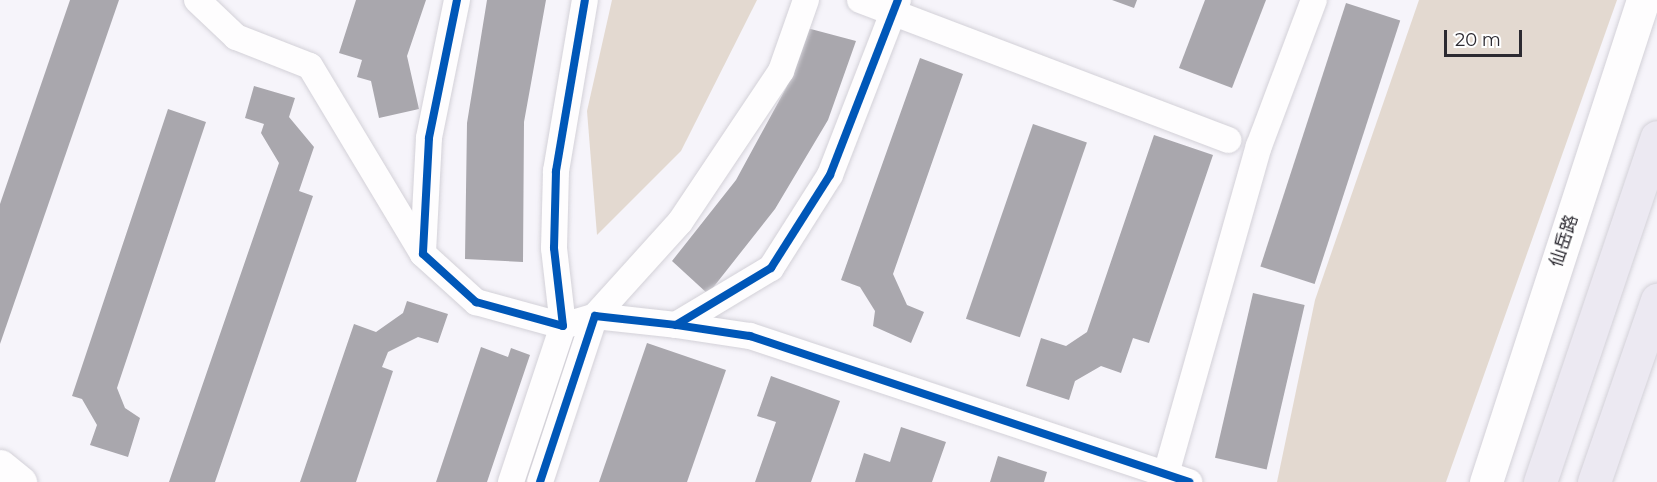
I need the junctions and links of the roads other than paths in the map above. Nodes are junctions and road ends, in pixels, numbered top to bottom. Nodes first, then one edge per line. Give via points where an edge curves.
1 (197, 0) edge
2 (457, 0) edge
3 (585, 0) edge
4 (806, 0) edge
5 (860, 0) edge
6 (1314, 0) edge
7 (1643, 0) edge
8 (895, 7) edge
9 (1657, 137) edge
10 (1228, 140) dead end
11 (423, 254) junction
12 (1657, 300) edge
13 (595, 316) junction
14 (676, 325) junction
15 (563, 327) junction
16 (1657, 327) edge
17 (0, 466) edge
18 (1177, 478) edge
19 (20, 482) edge
20 (511, 482) edge
21 (540, 482) edge
22 (1486, 482) edge
23 (1540, 482) edge
24 (1594, 482) edge
25 (1613, 482) edge

1 - 11 street via 236,37 310,66
2 - 11 street via 429,138
3 - 15 street via 556,171 554,248
4 - 13 street via 781,71 745,128 680,222
5 - 8 street
6 - 18 street via 1259,146
7 - 22 main road, 仙岳路
8 - 10 street
8 - 14 street via 830,175 771,268
9 - 23 highway
11 - 15 street via 476,302
12 - 24 highway
13 - 14 street
13 - 15 street
13 - 21 street
14 - 18 street via 750,336
15 - 20 street
16 - 25 highway
17 - 19 main road

